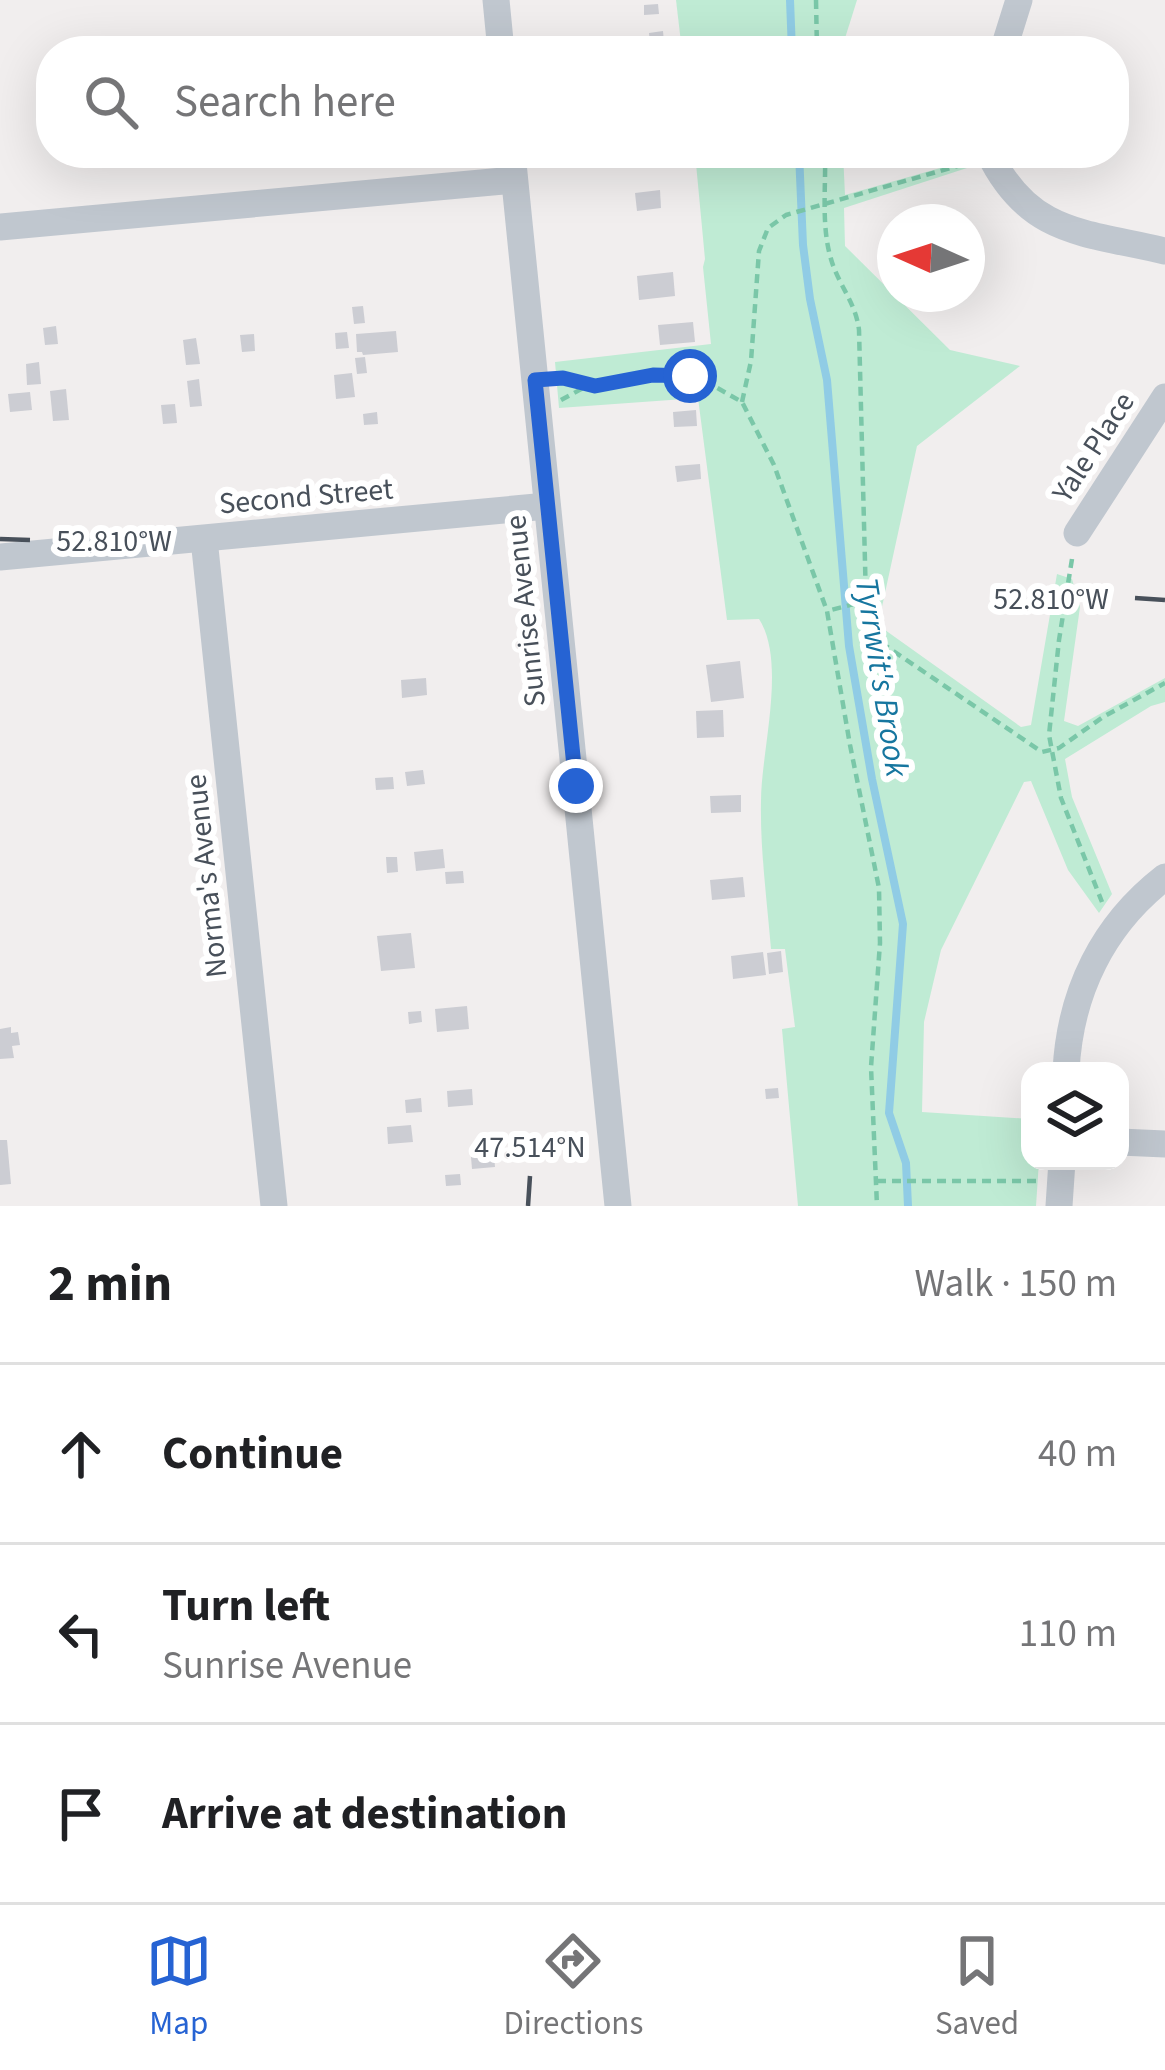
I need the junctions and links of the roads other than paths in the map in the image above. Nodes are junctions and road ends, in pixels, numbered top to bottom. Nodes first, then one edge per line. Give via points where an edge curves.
1 (496, 0) edge
2 (1019, 0) edge
3 (500, 36) edge
4 (1008, 36) edge
5 (504, 168) edge
6 (513, 168) edge
7 (989, 168) edge
8 (0, 227) edge
9 (1165, 251) edge
10 (1165, 397) edge
11 (548, 506) junction
12 (1077, 532) road end
13 (203, 539) junction
14 (0, 557) edge
15 (1165, 877) edge
16 (1067, 1062) edge
17 (1129, 1142) edge
18 (1165, 1144) edge
19 (1052, 1171) edge
20 (274, 1206) edge
21 (618, 1206) edge
22 (1059, 1206) edge

1 - 3 street
2 - 4 street
5 - 8 street
6 - 11 street, Sunrise Avenue
7 - 9 street via 1043,216 1088,237
10 - 12 street, Yale Place
11 - 13 street, Second Street
11 - 21 street, Sunrise Avenue
13 - 14 street, Second Street
13 - 20 street, Norma's Avenue
15 - 16 street via 1135,902 1094,958
17 - 18 street
19 - 22 street

